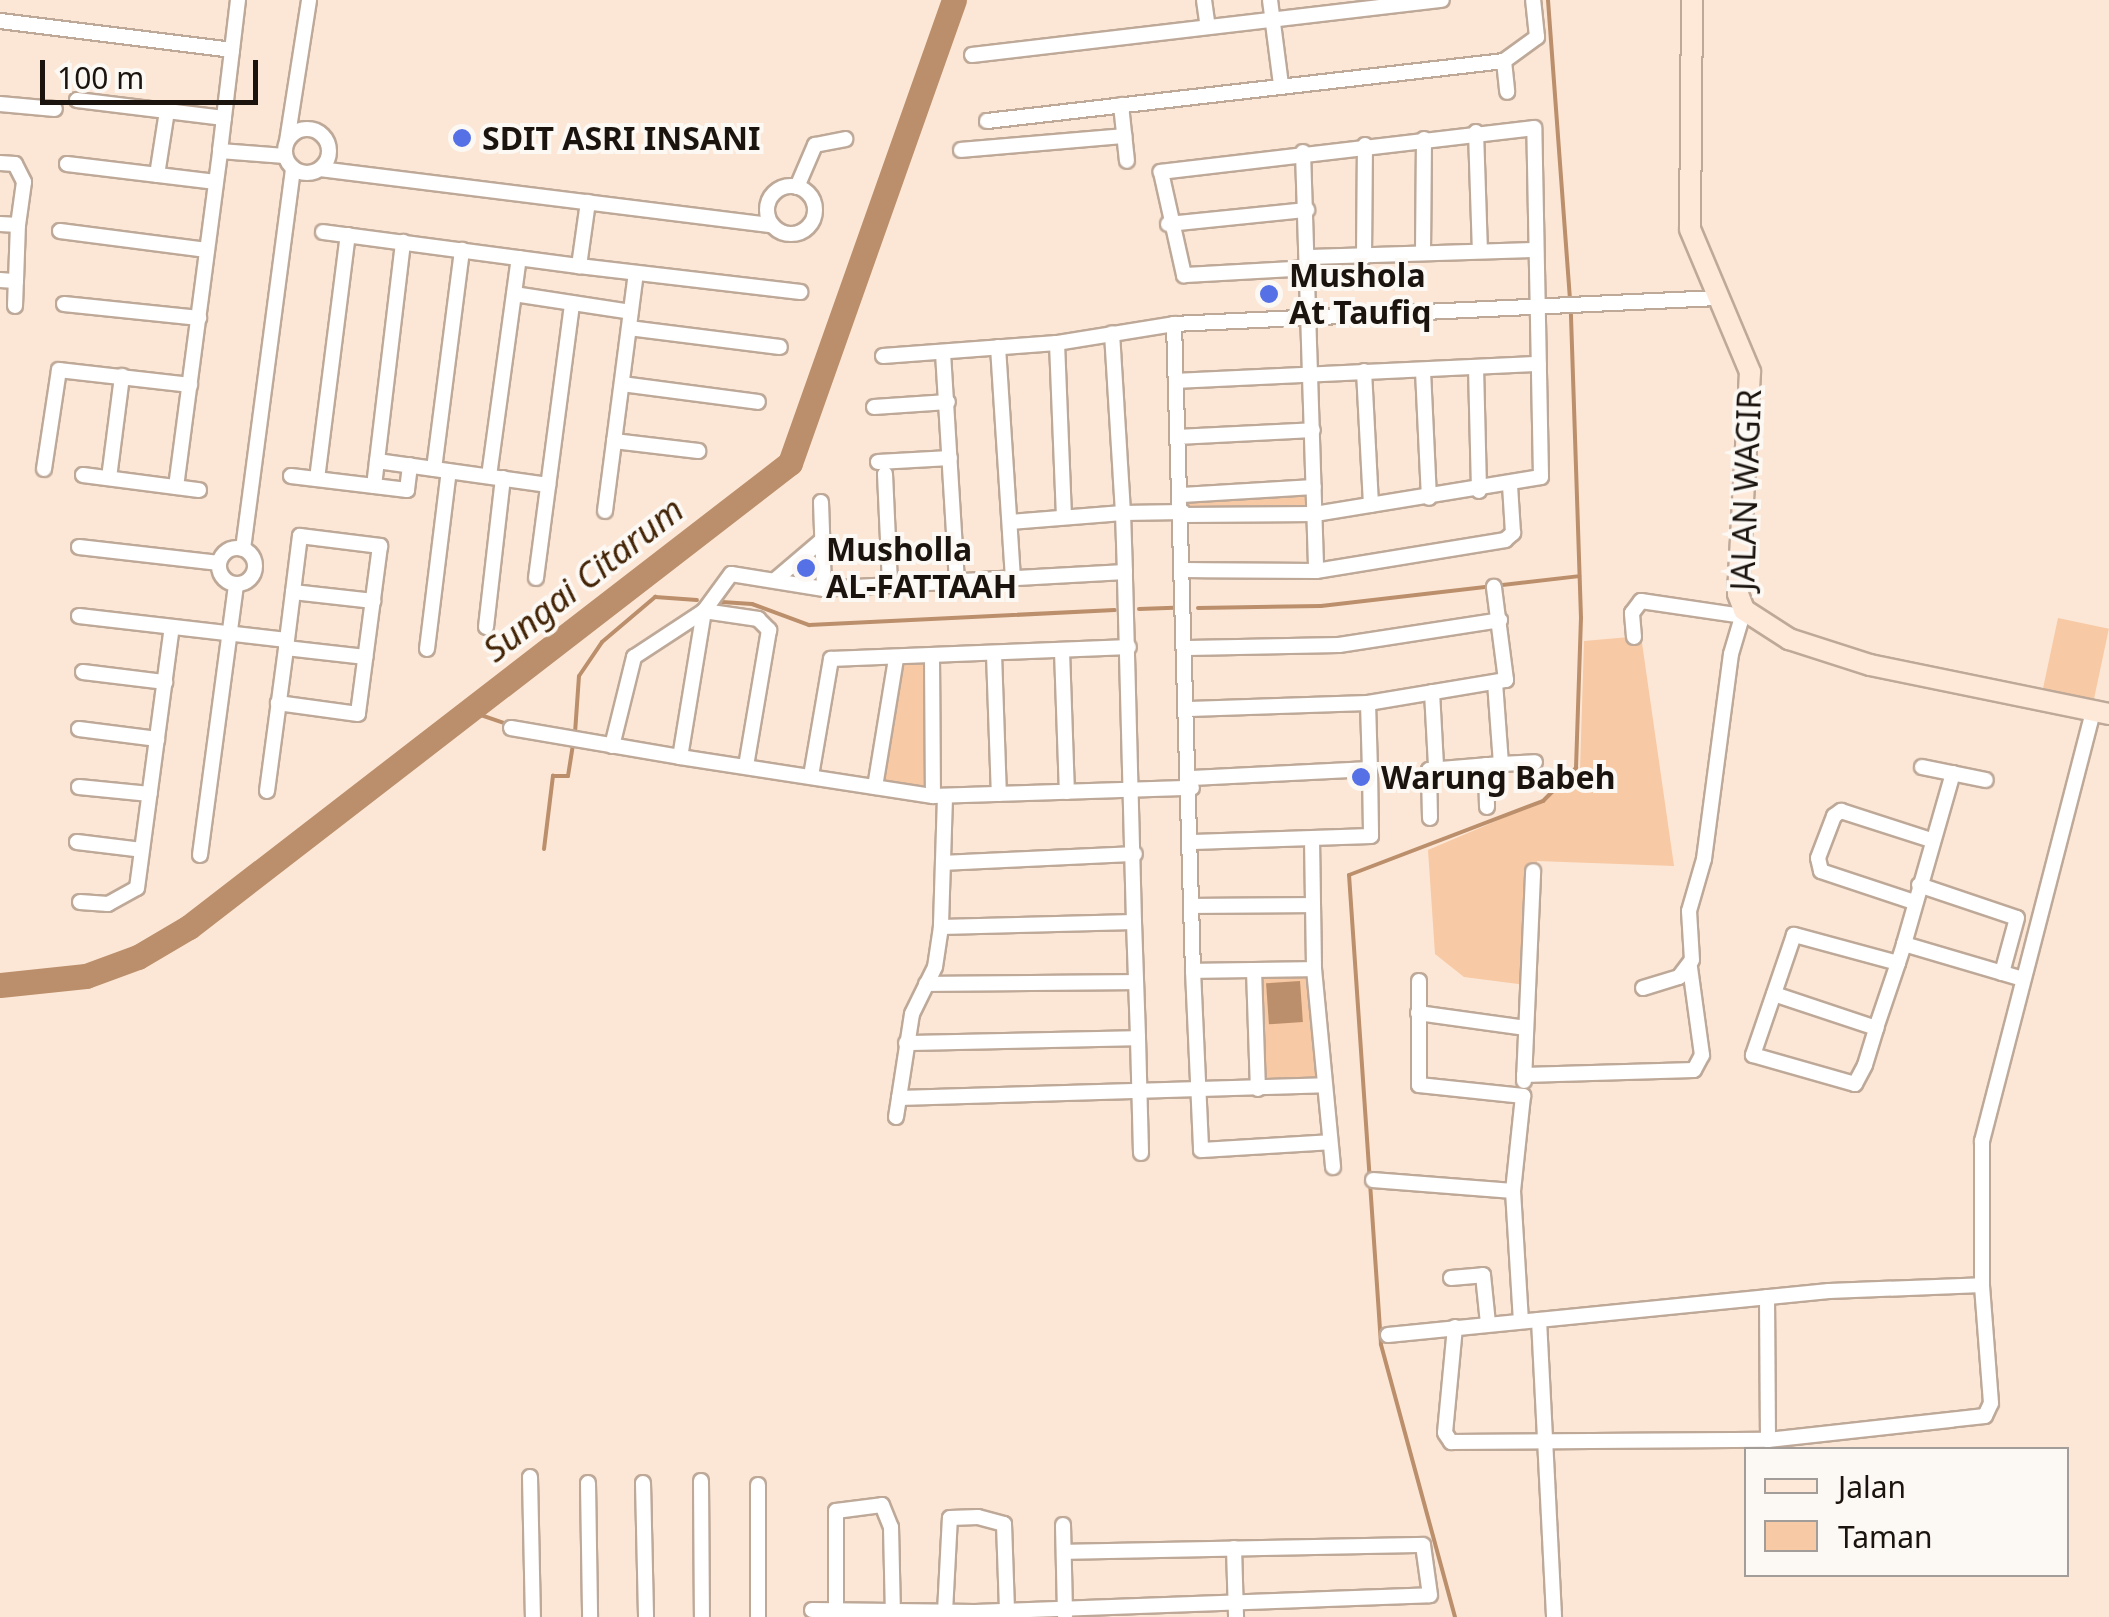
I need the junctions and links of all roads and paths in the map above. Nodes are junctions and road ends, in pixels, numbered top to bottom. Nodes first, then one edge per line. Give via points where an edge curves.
1 (238, 0) edge
2 (309, 0) edge
3 (1204, 0) edge
4 (1270, 0) edge
5 (1442, 0) edge
6 (1533, 0) edge
7 (1692, 0) edge
8 (1331, 6) edge
9 (1273, 19) junction
10 (0, 21) edge
11 (1208, 27) junction
12 (232, 50) junction
13 (972, 55) dead end
14 (1504, 61) junction
15 (1281, 85) junction
16 (1507, 92) dead end
17 (295, 94) junction
18 (77, 100) dead end
19 (0, 104) edge
20 (1120, 105) junction
21 (56, 109) dead end
22 (168, 111) junction
23 (224, 118) junction
24 (986, 122) dead end
25 (314, 130) junction
26 (1476, 132) junction
27 (1124, 136) junction
28 (1424, 138) junction
29 (845, 140) dead end
30 (1365, 145) junction
31 (329, 150) junction
32 (961, 150) dead end
33 (220, 151) junction
34 (1303, 152) junction
35 (288, 155) junction
36 (1127, 161) dead end
37 (0, 163) edge
38 (67, 164) dead end
39 (320, 168) junction
40 (158, 174) junction
41 (362, 174) junction
42 (216, 182) junction
43 (797, 186) junction
44 (588, 202) junction
45 (1306, 210) junction
46 (0, 224) edge
47 (1168, 224) junction
48 (18, 225) junction
49 (772, 226) junction
50 (60, 231) dead end
51 (323, 232) dead end
52 (348, 235) junction
53 (404, 242) junction
54 (208, 250) junction
55 (462, 250) junction
56 (1534, 250) junction
57 (1480, 251) junction
58 (1423, 253) junction
59 (1364, 256) junction
60 (519, 258) junction
61 (1308, 262) junction
62 (579, 266) junction
63 (636, 273) junction
64 (8, 280) edge
65 (800, 292) dead end
66 (514, 294) junction
67 (1718, 298) junction
68 (572, 303) junction
69 (64, 304) dead end
70 (14, 306) dead end
71 (1539, 308) junction
72 (631, 312) junction
73 (1310, 315) junction
74 (198, 318) junction
75 (1174, 324) junction
76 (629, 328) junction
77 (1112, 333) junction
78 (1057, 343) junction
79 (780, 347) dead end
80 (998, 348) junction
81 (943, 353) junction
82 (883, 356) dead end
83 (1539, 364) junction
84 (1476, 367) junction
85 (1364, 371) junction
86 (1423, 371) junction
87 (122, 376) junction
88 (1311, 376) junction
89 (1176, 381) junction
90 (622, 384) junction
91 (190, 385) junction
92 (758, 402) dead end
93 (948, 402) junction
94 (874, 407) dead end
95 (1313, 430) junction
96 (1177, 438) junction
97 (614, 441) junction
98 (698, 451) dead end
99 (950, 458) junction
100 (377, 461) junction
101 (410, 465) junction
102 (44, 470) dead end
103 (441, 470) junction
104 (83, 475) dead end
105 (292, 476) dead end
106 (497, 477) junction
107 (109, 478) junction
108 (317, 479) junction
109 (548, 484) junction
110 (374, 486) junction
111 (1510, 486) junction
112 (176, 487) junction
113 (1314, 487) junction
114 (199, 490) dead end
115 (1479, 490) junction
116 (1182, 495) junction
117 (1429, 498) junction
118 (822, 502) dead end
119 (1371, 504) junction
120 (605, 510) dead end
121 (1123, 513) junction
122 (1184, 513) junction
123 (1315, 514) junction
124 (1064, 518) junction
125 (1010, 522) junction
126 (822, 540) junction
127 (79, 547) dead end
128 (243, 549) junction
129 (220, 563) junction
130 (1185, 570) junction
131 (1316, 571) junction
132 (1125, 572) junction
133 (536, 578) dead end
134 (1013, 578) junction
135 (775, 580) junction
136 (956, 581) junction
137 (236, 584) junction
138 (890, 585) junction
139 (1494, 586) dead end
140 (824, 589) junction
141 (293, 592) junction
142 (372, 601) junction
143 (704, 611) junction
144 (1743, 613) junction
145 (79, 616) dead end
146 (1500, 620) junction
147 (172, 627) junction
148 (486, 627) dead end
149 (229, 634) junction
150 (1634, 637) dead end
151 (286, 644) junction
152 (1129, 647) junction
153 (1188, 648) junction
154 (427, 649) dead end
155 (1062, 650) junction
156 (994, 654) junction
157 (365, 657) junction
158 (932, 657) junction
159 (896, 659) junction
160 (83, 672) dead end
161 (165, 682) junction
162 (1495, 683) junction
163 (1432, 692) junction
164 (1368, 703) junction
165 (278, 704) junction
166 (1189, 709) junction
167 (2101, 713) edge
168 (511, 728) dead end
169 (79, 729) dead end
170 (157, 739) junction
171 (612, 746) junction
172 (680, 757) junction
173 (1535, 762) dead end
174 (1494, 764) junction
175 (746, 766) junction
176 (1436, 767) junction
177 (1922, 767) dead end
178 (1370, 769) junction
179 (1953, 773) junction
180 (811, 776) junction
181 (1986, 780) dead end
182 (1192, 783) junction
183 (79, 786) dead end
184 (875, 787) junction
185 (1132, 790) junction
186 (267, 791) dead end
187 (1067, 792) junction
188 (150, 794) junction
189 (999, 794) junction
190 (939, 796) junction
191 (1487, 808) dead end
192 (1430, 818) dead end
193 (1312, 839) junction
194 (1930, 840) junction
195 (77, 842) dead end
196 (1193, 842) junction
197 (142, 850) junction
198 (1135, 854) junction
199 (200, 856) dead end
200 (944, 863) junction
201 (1533, 872) dead end
202 (1919, 886) junction
203 (80, 902) dead end
204 (1914, 902) junction
205 (1313, 905) junction
206 (1194, 906) junction
207 (1134, 922) junction
208 (941, 927) junction
209 (1904, 944) junction
210 (1898, 963) junction
211 (1690, 967) junction
212 (1314, 969) junction
213 (1254, 970) junction
214 (1194, 971) junction
215 (2002, 973) junction
216 (2023, 979) junction
217 (1419, 981) dead end
218 (1136, 982) junction
219 (926, 984) junction
220 (1642, 988) dead end
221 (1774, 994) junction
222 (1418, 1013) junction
223 (1526, 1028) junction
224 (1876, 1028) junction
225 (1138, 1038) junction
226 (906, 1043) junction
227 (1524, 1074) junction
228 (1325, 1085) junction
229 (1258, 1089) junction
230 (1198, 1093) junction
231 (1139, 1095) junction
232 (1523, 1096) junction
233 (899, 1098) junction
234 (896, 1117) dead end
235 (1330, 1142) junction
236 (1141, 1152) dead end
237 (1333, 1167) dead end
238 (1374, 1180) dead end
239 (1513, 1191) junction
240 (1451, 1278) dead end
241 (1982, 1285) junction
242 (1767, 1297) junction
243 (1539, 1320) junction
244 (1522, 1321) junction
245 (1488, 1323) junction
246 (1455, 1327) junction
247 (1388, 1335) dead end
248 (1768, 1440) junction
249 (1545, 1446) junction
250 (530, 1477) dead end
251 (702, 1480) dead end
252 (588, 1483) dead end
253 (643, 1483) dead end
254 (758, 1485) dead end
255 (1064, 1524) dead end
256 (1234, 1548) junction
257 (1064, 1552) junction
258 (812, 1610) dead end
259 (836, 1610) junction
260 (1007, 1611) junction
261 (1235, 1611) edge
262 (945, 1612) junction
263 (1065, 1613) edge
264 (893, 1614) edge
265 (533, 1617) edge
266 (590, 1617) edge
267 (646, 1617) edge
268 (702, 1617) edge
269 (758, 1617) edge
270 (1554, 1617) edge

1 - 12 street
2 - 17 street
3 - 11 street
4 - 9 street
5 - 8 street
6 - 14 street via 1537,37
7 - 67 street, JALAN WAGIR via 1687,198 1698,258
8 - 9 street
9 - 11 street
9 - 15 street
10 - 12 street
11 - 13 street
12 - 23 street
14 - 15 street
14 - 16 street
15 - 20 street
17 - 25 street
17 - 35 street
18 - 22 street
19 - 21 street
20 - 24 street
20 - 27 street
22 - 23 street
22 - 40 street
23 - 33 street
25 - 31 street
25 - 35 street via 298,130
26 - 28 street
26 - 56 street via 1534,128
26 - 57 street
27 - 32 street
27 - 36 street
28 - 30 street
28 - 58 street
29 - 43 street via 815,145
30 - 34 street
30 - 59 street
31 - 39 street
31 - 41 street
33 - 35 street
33 - 42 street
34 - 45 street
34 - 47 street via 1168,167 1161,172
35 - 39 street
35 - 128 street
37 - 48 street via 23,172
38 - 40 street
39 - 41 street
40 - 42 street
41 - 44 street
42 - 54 street
43 - 49 street via 770,197
43 - 49 street via 810,196 813,219 794,234
44 - 49 street
44 - 62 street
45 - 47 street
45 - 61 street
46 - 48 street
47 - 61 street via 1184,275
48 - 64 street
50 - 54 street
51 - 52 street
52 - 53 street
52 - 108 street
53 - 55 street
53 - 100 street
54 - 74 street
55 - 60 street
55 - 103 street
56 - 57 street
56 - 71 street
57 - 58 street
58 - 59 street
59 - 61 street
60 - 62 street
60 - 66 street
61 - 73 street
62 - 63 street
63 - 65 street
63 - 72 street
64 - 70 street
66 - 68 street
66 - 106 street
67 - 71 street
67 - 144 street, JALAN WAGIR via 1750,372 1738,594
68 - 72 street
68 - 109 street
69 - 74 street
71 - 73 street
71 - 83 street
72 - 76 street
73 - 75 street
73 - 88 street
74 - 91 street
75 - 77 street
75 - 89 street
76 - 79 street
76 - 90 street
77 - 78 street
77 - 121 street
78 - 80 street
78 - 124 street
80 - 81 street
80 - 125 street
81 - 82 street
81 - 93 street
83 - 84 street
83 - 111 street via 1541,477
84 - 86 street
84 - 115 street
85 - 86 street
85 - 88 street
85 - 119 street
86 - 117 street
87 - 91 street
87 - 102 street via 59,370
87 - 107 street
88 - 89 street
88 - 95 street
89 - 96 street
90 - 92 street
90 - 97 street
91 - 112 street
93 - 94 street
93 - 99 street
95 - 96 street
95 - 113 street
96 - 116 street
97 - 98 street
97 - 120 street
99 - 136 street
99 - 138 street via 882,468
100 - 101 street
100 - 110 street
101 - 103 street
101 - 110 street via 407,490
103 - 106 street
103 - 154 street
104 - 107 street
105 - 108 street
106 - 109 street
106 - 148 street
107 - 112 street
108 - 110 street
109 - 133 street
111 - 115 street
111 - 131 street via 1513,533 1505,540
112 - 114 street
113 - 116 street
113 - 123 street
115 - 117 street
116 - 122 street
117 - 119 street
118 - 126 street
119 - 123 street
121 - 122 street
121 - 124 street
121 - 132 street
122 - 123 street
122 - 130 street
123 - 131 street
124 - 125 street
125 - 134 street
126 - 135 street
126 - 140 street
127 - 129 street
128 - 129 street via 228,551
128 - 137 street via 254,559 254,572
129 - 137 street via 223,578
130 - 131 street
130 - 153 street
132 - 134 street
132 - 152 street
134 - 136 street
135 - 140 street
135 - 143 street via 731,574
136 - 138 street
137 - 149 street
138 - 140 street
139 - 146 street
141 - 142 street
141 - 142 street via 300,536 380,546
141 - 151 street
142 - 157 street
143 - 171 street via 628,663
143 - 172 street
143 - 175 street via 763,620 769,630
144 - 150 street via 1641,601 1632,613
144 - 167 street, JALAN WAGIR via 1789,640 1870,665
144 - 211 street via 1704,860 1689,912
145 - 147 street
146 - 153 street via 1339,645
146 - 162 street via 1508,675
147 - 149 street
147 - 161 street
149 - 151 street
149 - 199 street
151 - 157 street
151 - 165 street
152 - 155 street
152 - 185 street
153 - 166 street
155 - 156 street
155 - 187 street
156 - 158 street
156 - 189 street
157 - 165 street via 358,714
158 - 159 street
158 - 190 street
159 - 180 street via 830,660
159 - 184 street
160 - 161 street
161 - 170 street
162 - 163 street
162 - 174 street
163 - 164 street
163 - 176 street
164 - 166 street
164 - 178 street
165 - 186 street
166 - 182 street
167 - 216 street
168 - 171 street
169 - 170 street
170 - 188 street
171 - 172 street
172 - 175 street
173 - 174 street
174 - 176 street
174 - 191 street
175 - 180 street
176 - 192 street via 1429,770
177 - 179 street
178 - 182 street
178 - 193 street via 1371,836
179 - 181 street
179 - 194 street
180 - 184 street
182 - 185 street
182 - 196 street
183 - 188 street
184 - 190 street
185 - 187 street
185 - 198 street
187 - 189 street
188 - 197 street
189 - 190 street
190 - 200 street
193 - 196 street
193 - 205 street
194 - 202 street
194 - 204 street via 1842,811 1818,858 1821,871
195 - 197 street
196 - 206 street
197 - 203 street via 137,888 108,904
198 - 200 street
198 - 207 street
200 - 208 street
201 - 223 street
202 - 204 street
202 - 215 street via 2017,918
204 - 209 street
205 - 206 street
205 - 212 street
206 - 214 street
207 - 208 street
207 - 218 street
208 - 219 street
209 - 210 street
209 - 215 street
210 - 221 street via 1794,934
210 - 224 street
211 - 220 street
211 - 227 street via 1702,1055 1694,1070
212 - 213 street
212 - 228 street
213 - 214 street
213 - 229 street
214 - 230 street
215 - 216 street
216 - 241 street via 1982,1141
217 - 222 street
218 - 219 street
218 - 225 street
219 - 226 street
221 - 224 street
221 - 224 street via 1753,1055 1823,1080 1846,1086 1859,1080
222 - 223 street
222 - 232 street via 1422,1088
223 - 227 street
225 - 226 street
225 - 231 street
226 - 233 street
227 - 232 street
228 - 229 street
228 - 235 street
229 - 230 street
230 - 231 street
230 - 235 street via 1201,1150
231 - 233 street
231 - 236 street
232 - 239 street
233 - 234 street
235 - 237 street
238 - 239 street
239 - 244 street
240 - 245 street via 1483,1275
241 - 242 street
241 - 248 street via 1991,1402 1985,1416
242 - 243 street
242 - 248 street
243 - 244 street
243 - 249 street
244 - 245 street
245 - 246 street
246 - 247 street
246 - 249 street via 1447,1440
248 - 249 street
249 - 270 street
250 - 265 street
251 - 268 street
252 - 266 street
253 - 267 street
254 - 269 street
255 - 257 street
256 - 257 street
256 - 261 street
256 - 261 street via 1423,1545 1430,1592 1392,1601
257 - 263 street
258 - 259 street
259 - 264 street
259 - 264 street via 836,1511 882,1505 890,1526
260 - 262 street
260 - 262 street via 1004,1524 978,1517 950,1518
260 - 263 street
261 - 263 street
262 - 264 street

